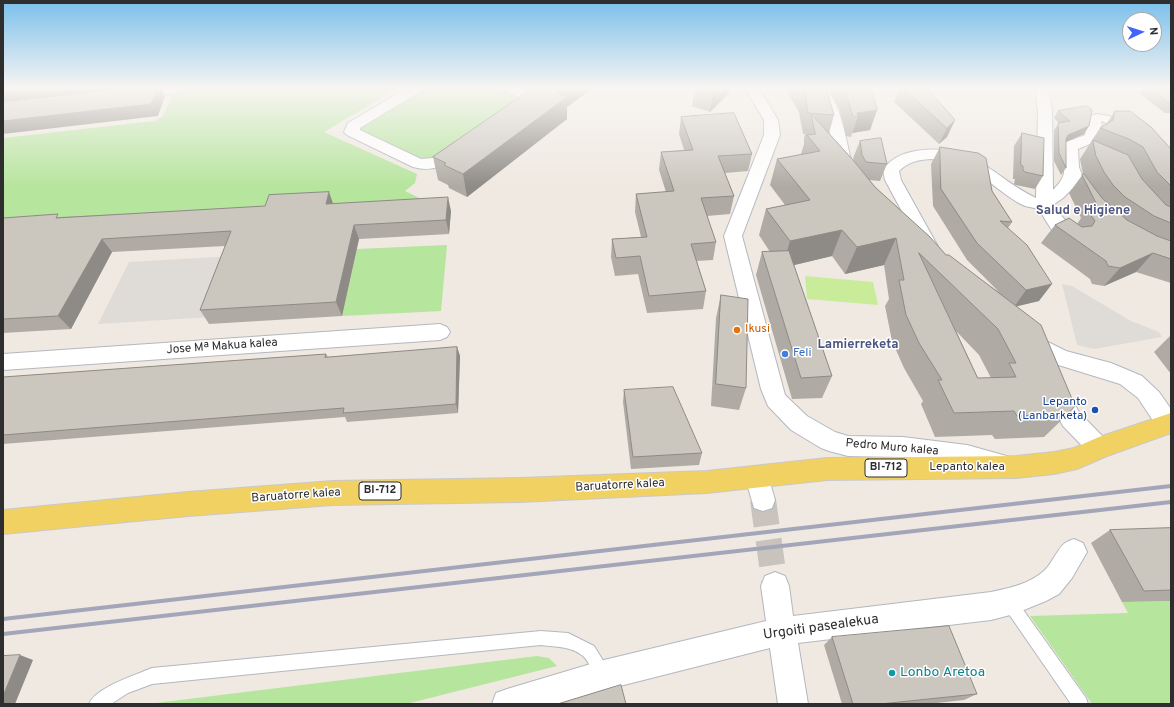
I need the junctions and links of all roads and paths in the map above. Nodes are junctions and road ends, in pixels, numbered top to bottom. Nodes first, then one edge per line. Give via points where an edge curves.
1 (1094, 120) edge
2 (361, 121) edge
3 (771, 121) edge
4 (836, 121) edge
5 (1045, 121) edge
6 (1110, 121) edge
7 (1134, 136) edge
8 (470, 140) edge
9 (1070, 147) junction
10 (1090, 155) dead end
11 (1072, 173) junction
12 (856, 190) edge
13 (1085, 199) edge
14 (1044, 204) junction
15 (1071, 239) edge
16 (909, 246) edge
17 (440, 332) dead end
18 (1018, 332) edge
19 (1043, 350) junction
20 (3, 362) edge
21 (1074, 362) junction
22 (1051, 371) junction
23 (1170, 424) edge
24 (1099, 448) junction
25 (1016, 467) junction
26 (760, 489) joint
27 (3, 522) edge
28 (1074, 552) dead end
29 (775, 586) tunnel mouth
30 (1009, 601) junction
31 (782, 631) junction
32 (604, 675) junction
33 (97, 704) edge
34 (507, 704) edge
35 (793, 704) edge
36 (1080, 704) edge

1 - 9 street via 1092,138
2 - 8 street via 353,126 352,132 422,165 437,162
3 - 25 street, Pedro Muro kalea via 772,135 733,236 776,400 799,423 829,441 848,446 903,447 967,455
4 - 12 street via 841,155
5 - 14 street
6 - 7 street
9 - 10 street
9 - 11 street
11 - 13 street
11 - 14 street via 1067,187
14 - 15 street
14 - 16 street via 1025,200 968,161 945,155 912,157 900,161 892,170 893,180 938,267
17 - 20 street, Jose Mª Makua kalea
18 - 19 street
19 - 21 street
19 - 22 street
21 - 22 street
21 - 23 street via 1128,378 1141,387
22 - 24 street via 1055,391 1071,418
23 - 24 main road, Lepanto kalea / BI-712
24 - 25 main road, Lepanto kalea / BI-712 via 1077,458
25 - 26 main road, Lepanto kalea / BI-712 via 827,469
26 - 27 main road, Baruatorre kalea / BI-712 via 707,482 520,490 333,493
28 - 30 street, Urgoiti pasealekua via 1050,584
29 - 31 street
30 - 31 street, Urgoiti pasealekua via 991,606
30 - 36 lane
31 - 32 street, Urgoiti pasealekua
31 - 35 street
32 - 33 lane via 589,650 568,640 541,638 152,676 123,687
32 - 34 street, Urgoiti pasealekua

